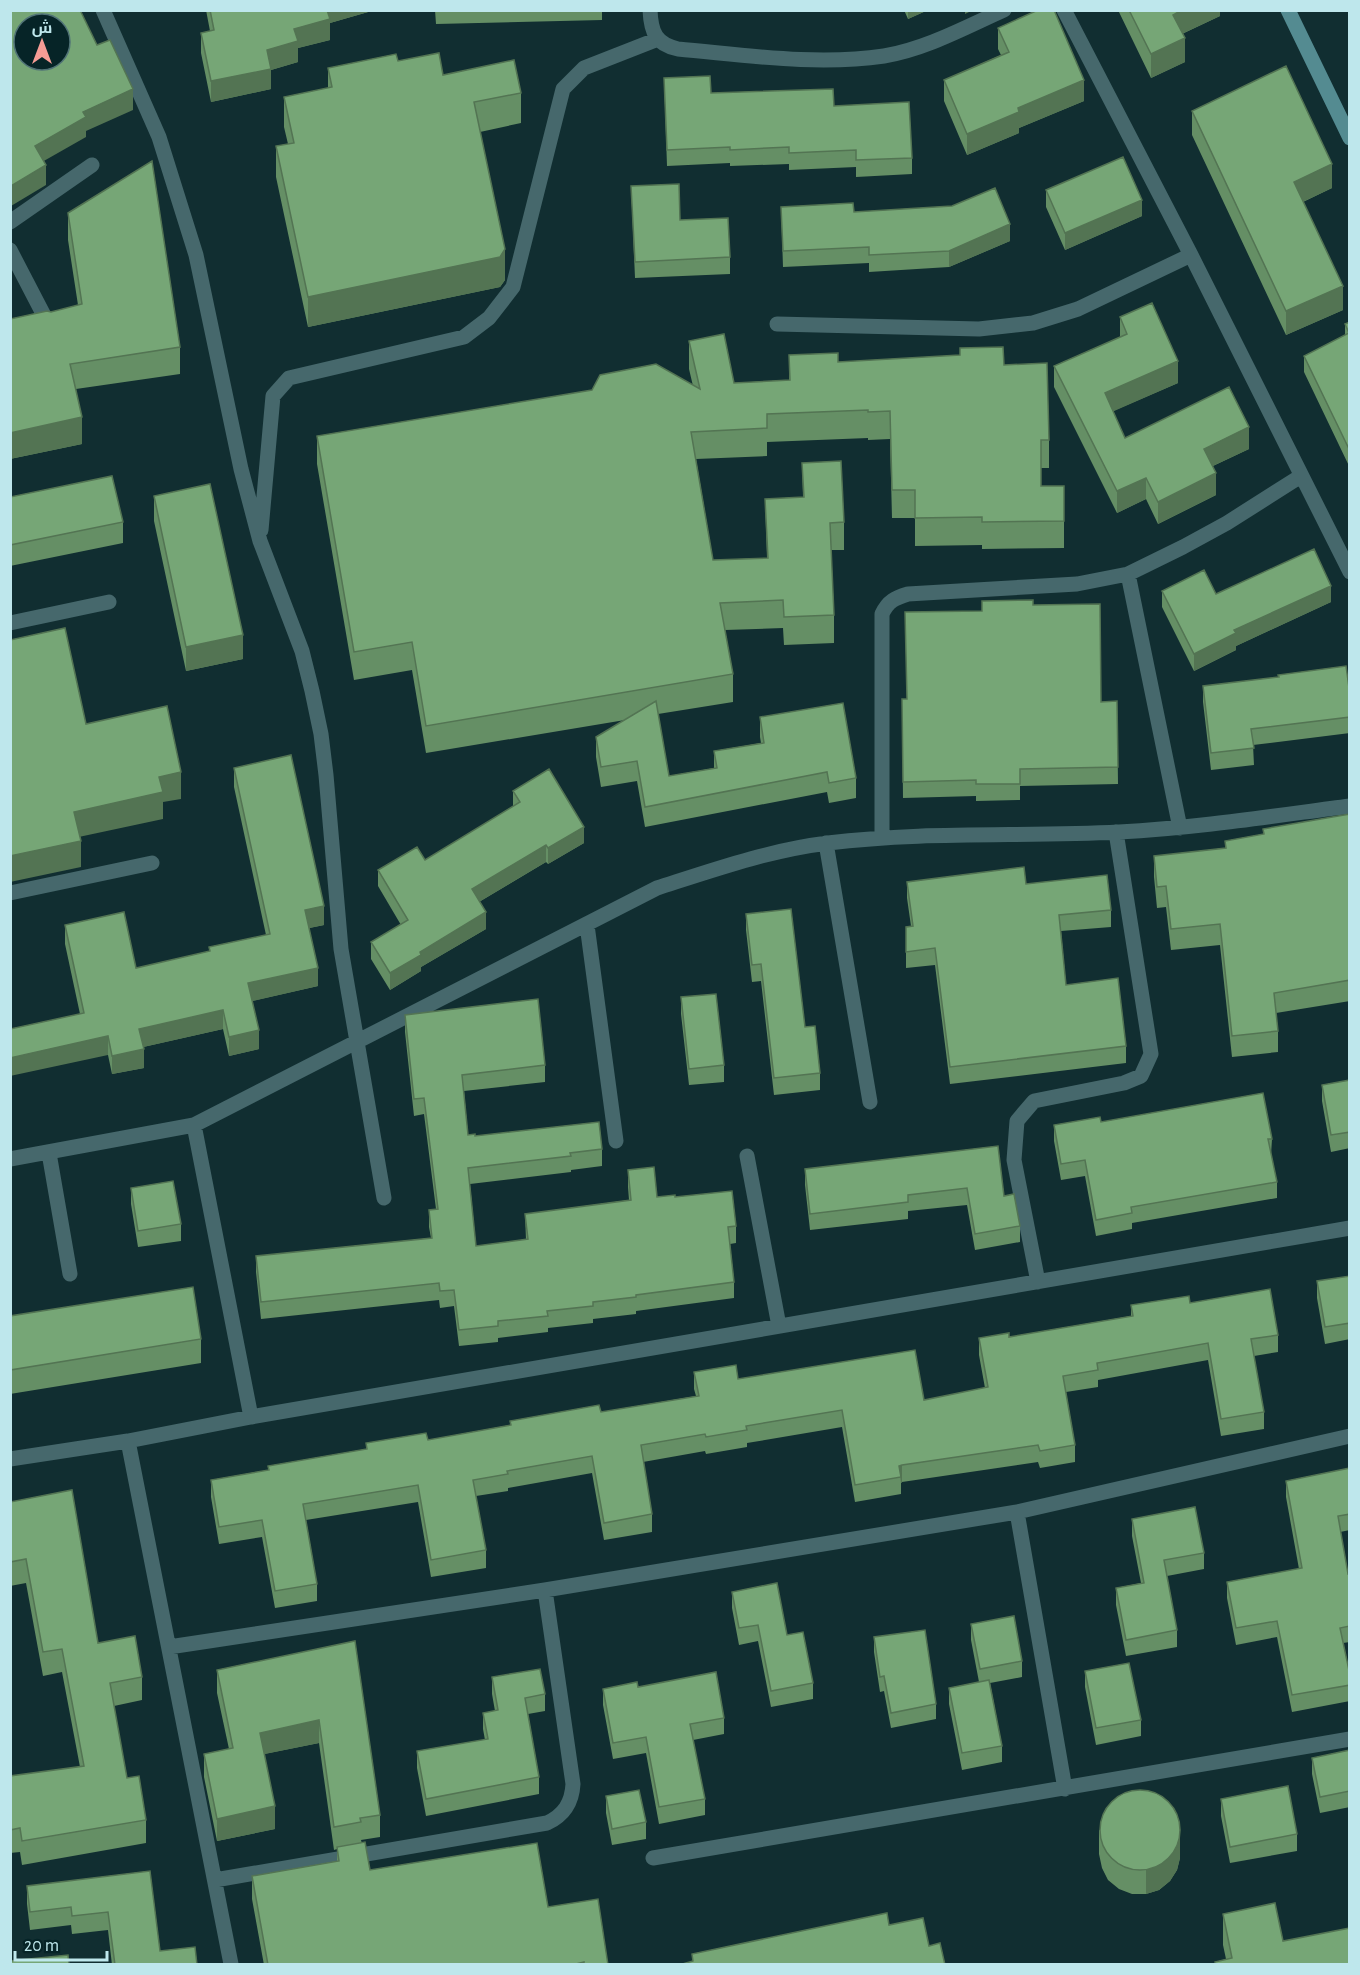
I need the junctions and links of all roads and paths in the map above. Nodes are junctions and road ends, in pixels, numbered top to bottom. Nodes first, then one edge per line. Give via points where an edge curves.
1 (103, 10) edge
2 (650, 10) edge
3 (1004, 10) edge
4 (1064, 10) edge
5 (1288, 10) edge
6 (658, 39) junction
7 (1350, 138) edge
8 (92, 165) dead end
9 (10, 222) edge
10 (10, 250) edge
11 (1191, 255) junction
12 (777, 324) dead end
13 (51, 329) edge
14 (1301, 476) junction
15 (260, 541) junction
16 (1350, 572) edge
17 (1128, 574) junction
18 (109, 602) dead end
19 (10, 623) edge
20 (1350, 806) edge
21 (1180, 828) junction
22 (1116, 832) junction
23 (882, 838) junction
24 (826, 843) junction
25 (152, 863) dead end
26 (10, 893) edge
27 (587, 925) junction
28 (356, 1042) junction
29 (870, 1102) dead end
30 (194, 1125) junction
31 (616, 1141) dead end
32 (49, 1153) junction
33 (747, 1156) dead end
34 (10, 1159) edge
35 (384, 1198) dead end
36 (1350, 1228) edge
37 (70, 1274) dead end
38 (1038, 1282) junction
39 (779, 1326) junction
40 (251, 1417) junction
41 (1350, 1436) edge
42 (128, 1441) junction
43 (10, 1459) edge
44 (1017, 1512) junction
45 (545, 1590) junction
46 (169, 1647) junction
47 (1350, 1739) edge
48 (1065, 1789) junction
49 (653, 1858) dead end
50 (215, 1881) junction
51 (231, 1965) edge

1 - 15 street via 159,137 196,255
2 - 6 street via 652,29
3 - 6 street via 927,44 886,55 832,60 678,49 664,46
4 - 11 street
5 - 7 street
6 - 15 street via 584,68 563,89 513,287 489,318 464,337 289,378 273,396
8 - 9 street
10 - 13 street
11 - 12 street via 1078,309 1033,323 979,329
11 - 14 street
14 - 16 street
14 - 17 street via 1218,528
15 - 28 street via 302,651 321,734 341,949
17 - 21 street
17 - 23 street via 1077,584 908,594 887,604 882,614
18 - 19 street
20 - 21 street
21 - 22 street
22 - 23 street
22 - 38 street via 1151,1054 1141,1077 1034,1101 1017,1121 1014,1160
23 - 24 street
24 - 27 street via 735,862 657,888
24 - 29 street
25 - 26 street
27 - 28 street
27 - 31 street
28 - 30 street
28 - 35 street
30 - 32 street
30 - 40 street
32 - 34 street
32 - 37 street
33 - 39 street
36 - 38 street
38 - 39 street
39 - 40 street
40 - 42 street
41 - 44 street
42 - 43 street
42 - 46 street
44 - 45 street
44 - 48 street
45 - 46 street
45 - 50 street via 573,1784 567,1808 557,1819
46 - 50 street
47 - 48 street
48 - 49 street
50 - 51 street

